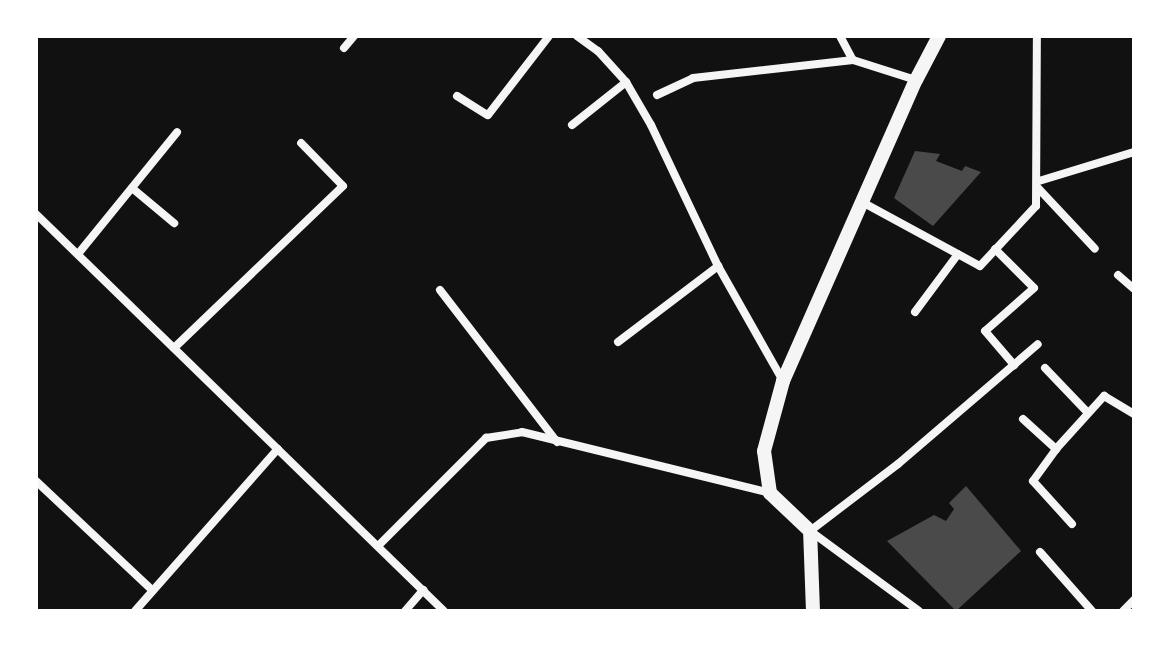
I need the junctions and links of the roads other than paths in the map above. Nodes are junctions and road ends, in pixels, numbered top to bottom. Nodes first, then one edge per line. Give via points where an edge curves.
1 (354, 36) edge
2 (549, 36) edge
3 (577, 36) edge
4 (840, 36) edge
5 (939, 36) edge
6 (1037, 36) edge
7 (344, 48) dead end
8 (853, 60) junction
9 (916, 80) junction
10 (626, 82) junction
11 (657, 95) dead end
12 (457, 96) dead end
13 (572, 125) dead end
14 (177, 132) dead end
15 (301, 143) dead end
16 (1134, 152) edge
17 (1039, 184) junction
18 (132, 188) junction
19 (862, 202) junction
20 (36, 214) edge
21 (174, 223) dead end
22 (995, 249) junction
23 (1095, 249) dead end
24 (78, 254) junction
25 (958, 254) junction
26 (718, 266) junction
27 (1118, 275) dead end
28 (1134, 289) edge
29 (440, 290) dead end
30 (915, 312) dead end
31 (618, 342) dead end
32 (1038, 344) dead end
33 (174, 348) junction
34 (1014, 365) junction
35 (1045, 368) dead end
36 (783, 381) junction
37 (1133, 412) edge
38 (1088, 413) junction
39 (1023, 419) dead end
40 (557, 442) junction
41 (278, 449) junction
42 (1056, 449) junction
43 (36, 481) edge
44 (770, 493) junction
45 (1072, 524) dead end
46 (810, 531) junction
47 (378, 546) junction
48 (1040, 552) dead end
49 (152, 590) junction
50 (423, 590) junction
51 (1134, 600) edge
52 (137, 610) edge
53 (405, 611) edge
54 (444, 611) edge
55 (813, 611) edge
56 (919, 611) edge
57 (1092, 611) edge
58 (1123, 611) edge

1 - 7 street
2 - 12 street via 488,115
3 - 10 street
4 - 8 street
5 - 9 street
6 - 17 street
8 - 9 street
8 - 11 street via 693,78
9 - 19 street
10 - 13 street
10 - 26 street
14 - 18 street
15 - 33 street via 343,186
16 - 17 street
17 - 22 street via 1036,206
17 - 23 street
18 - 21 street
18 - 24 street
19 - 25 street
19 - 36 street
20 - 24 street
22 - 25 street via 980,266
22 - 34 street via 1034,288 985,331
24 - 33 street
25 - 30 street
26 - 31 street
26 - 36 street
27 - 28 street
29 - 40 street
32 - 34 street
33 - 41 street
34 - 46 street
35 - 38 street
36 - 44 street via 764,451
37 - 38 street via 1104,396
38 - 42 street
39 - 42 street
40 - 44 street
40 - 47 street via 522,432 486,438
41 - 47 street
41 - 49 street
42 - 45 street via 1033,481
43 - 49 street
44 - 46 street
46 - 55 street
46 - 56 street
47 - 50 street
48 - 57 street
49 - 52 street
50 - 53 street
50 - 54 street
51 - 58 street

